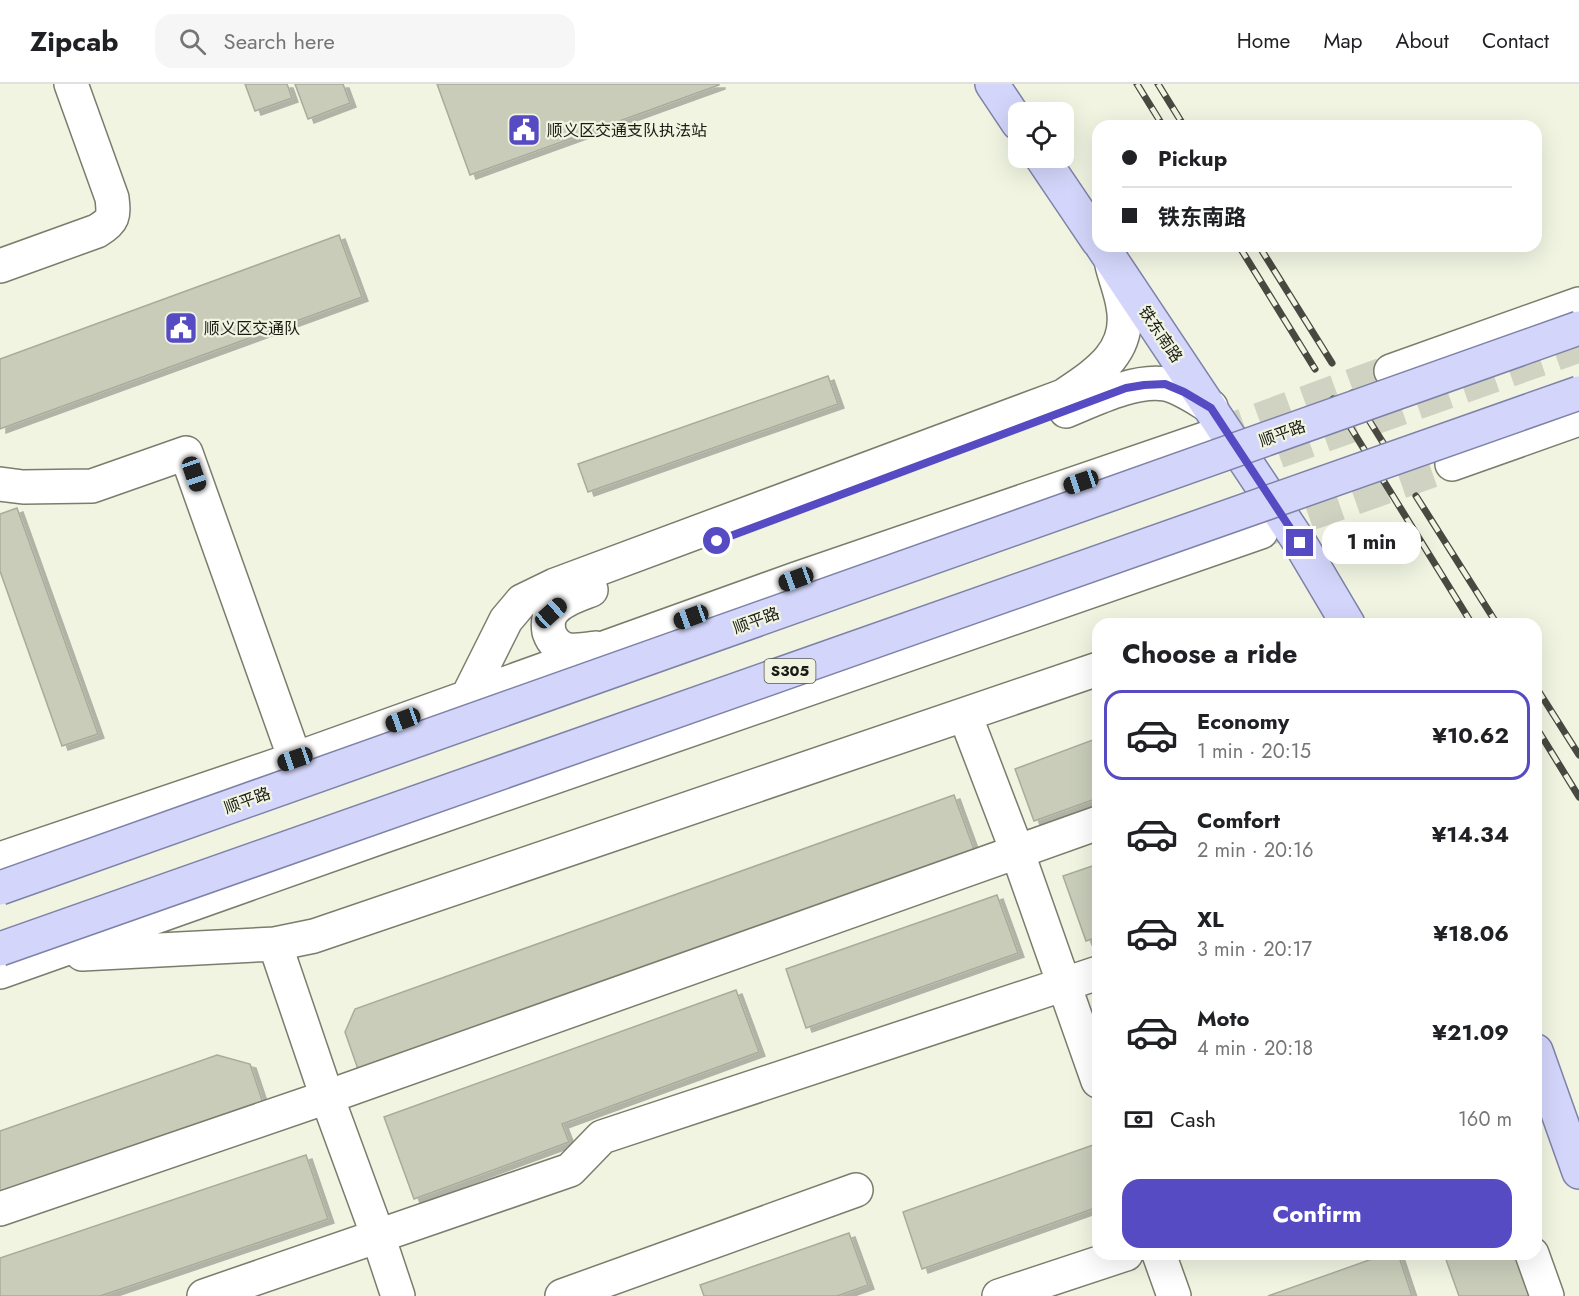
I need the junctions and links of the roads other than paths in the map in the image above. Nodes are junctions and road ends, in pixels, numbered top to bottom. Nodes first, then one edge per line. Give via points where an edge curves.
1 (71, 84) edge
2 (992, 84) edge
3 (1008, 108) edge
4 (1049, 168) edge
5 (1092, 232) edge
6 (1104, 252) edge
7 (1106, 252) edge
8 (0, 266) edge
9 (1579, 304) edge
10 (1579, 328) edge
11 (1391, 370) tunnel mouth
12 (1579, 393) edge
13 (1579, 419) edge
14 (1212, 422) junction
15 (1452, 464) tunnel mouth
16 (0, 484) edge
17 (1261, 532) tunnel mouth
18 (1344, 618) edge
19 (607, 647) junction
20 (1092, 671) edge
21 (468, 696) junction
22 (965, 715) junction
23 (295, 759) junction
24 (1092, 825) edge
25 (1017, 851) junction
26 (0, 859) edge
27 (0, 888) edge
28 (275, 944) junction
29 (0, 949) edge
30 (44, 956) junction
31 (0, 972) edge
32 (1092, 975) edge
33 (1064, 984) junction
34 (1092, 1064) edge
35 (1542, 1068) edge
36 (327, 1097) junction
37 (1579, 1172) edge
38 (856, 1190) dead end
39 (0, 1209) edge
40 (378, 1236) junction
41 (1108, 1260) edge
42 (1161, 1260) edge
43 (1534, 1260) edge
44 (204, 1296) edge
45 (398, 1296) edge
46 (562, 1296) edge
47 (999, 1296) edge
48 (1174, 1296) edge
49 (1546, 1296) edge

1 - 8 street via 112,198 114,215 108,225 97,231
2 - 3 main road
4 - 5 main road, 铁东南路
6 - 21 street via 1124,307 1124,328 1115,355 1095,376 1063,396 555,585 522,601 506,620
7 - 14 main road, 铁东南路
9 - 11 street
10 - 27 main road, 顺平路, bridge
12 - 29 main road, S305, bridge
13 - 15 street
14 - 18 main road, 铁东南路 via 1300,543
14 - 19 street
14 - 19 street via 1184,392 1165,384 1126,388 609,582 563,603 551,613 548,626 559,647 574,651
16 - 23 street via 92,486 186,453
17 - 30 street
19 - 21 street
20 - 22 street
21 - 23 street
22 - 25 street
22 - 28 street via 314,936
23 - 26 street
24 - 25 street
25 - 33 street
25 - 36 street
28 - 30 street
28 - 36 street
30 - 31 street
32 - 33 street
33 - 34 street
33 - 40 street via 602,1137 570,1170
35 - 37 main road
36 - 39 street
36 - 40 street
38 - 46 street
40 - 44 street
40 - 45 street
41 - 47 street
42 - 48 street
43 - 49 street

